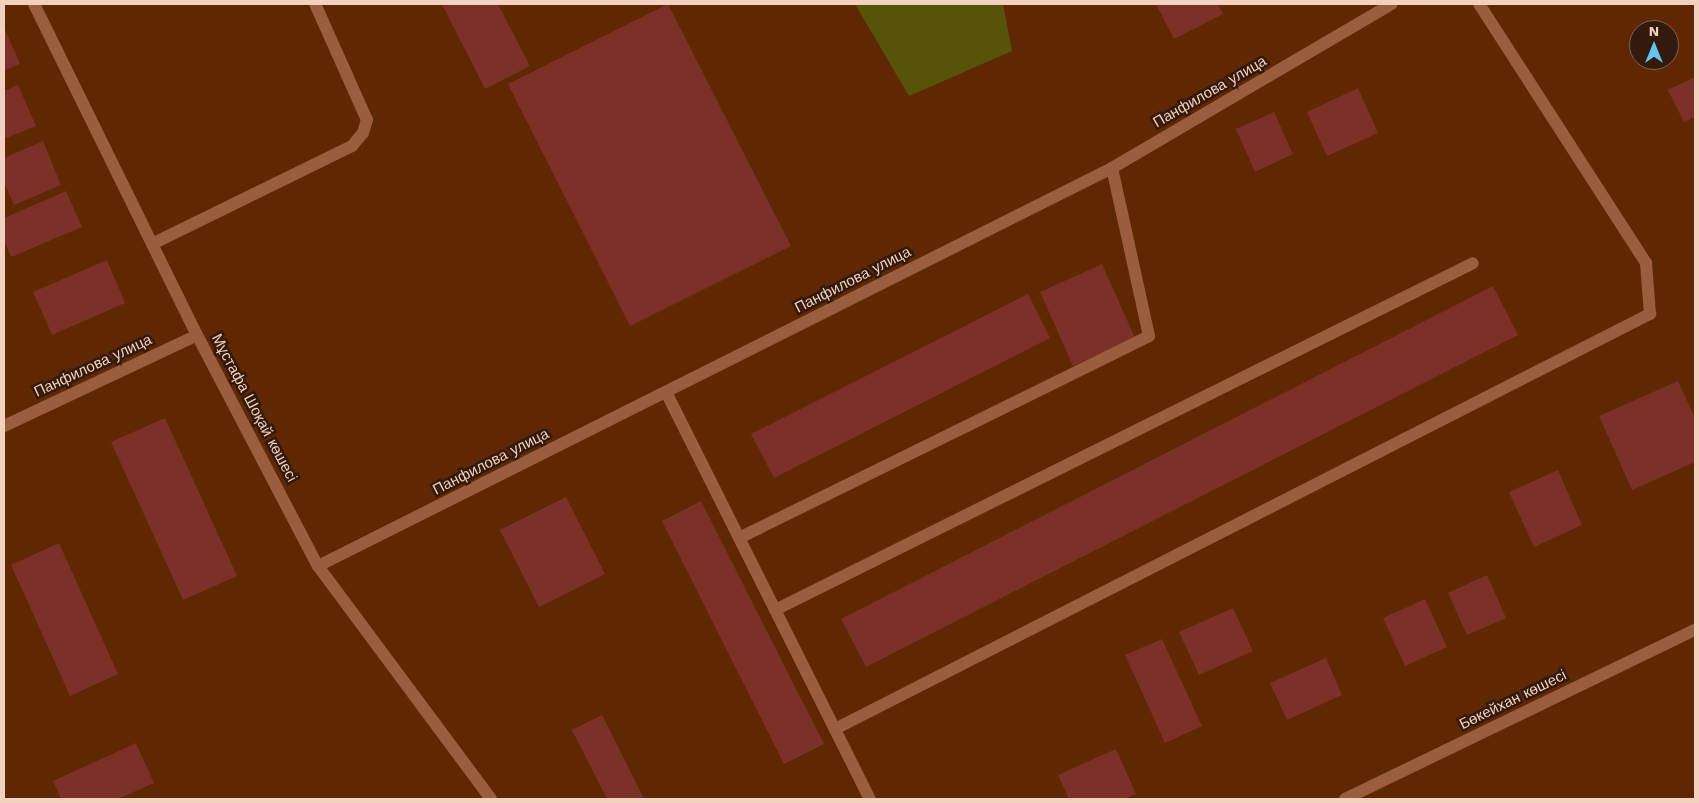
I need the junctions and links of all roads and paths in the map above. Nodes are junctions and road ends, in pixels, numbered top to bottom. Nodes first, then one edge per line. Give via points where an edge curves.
1 (34, 4) edge
2 (316, 4) edge
3 (1392, 4) edge
4 (1479, 4) edge
5 (1112, 168) junction
6 (152, 244) junction
7 (1474, 263) dead end
8 (197, 335) junction
9 (666, 392) junction
10 (4, 426) edge
11 (739, 538) junction
12 (318, 566) junction
13 (775, 610) junction
14 (1695, 630) edge
15 (835, 730) junction
16 (491, 799) edge
17 (870, 799) edge
18 (1345, 799) edge

1 - 6 street, Мұстафа Шоқай көшесі
2 - 6 street via 367,120 363,133 352,146
3 - 5 street, Панфилова улица
4 - 15 street via 1646,263 1650,314
5 - 9 street, Панфилова улица
5 - 11 street via 1149,336
6 - 8 street, Мұстафа Шоқай көшесі
7 - 13 street
8 - 10 street, Панфилова улица
8 - 12 street, Мұстафа Шоқай көшесі
9 - 11 street
9 - 12 street, Панфилова улица
11 - 13 street
12 - 16 street, Мұстафа Шоқай көшесі
13 - 15 street
14 - 18 street, Бөкейхан көшесі
15 - 17 street

